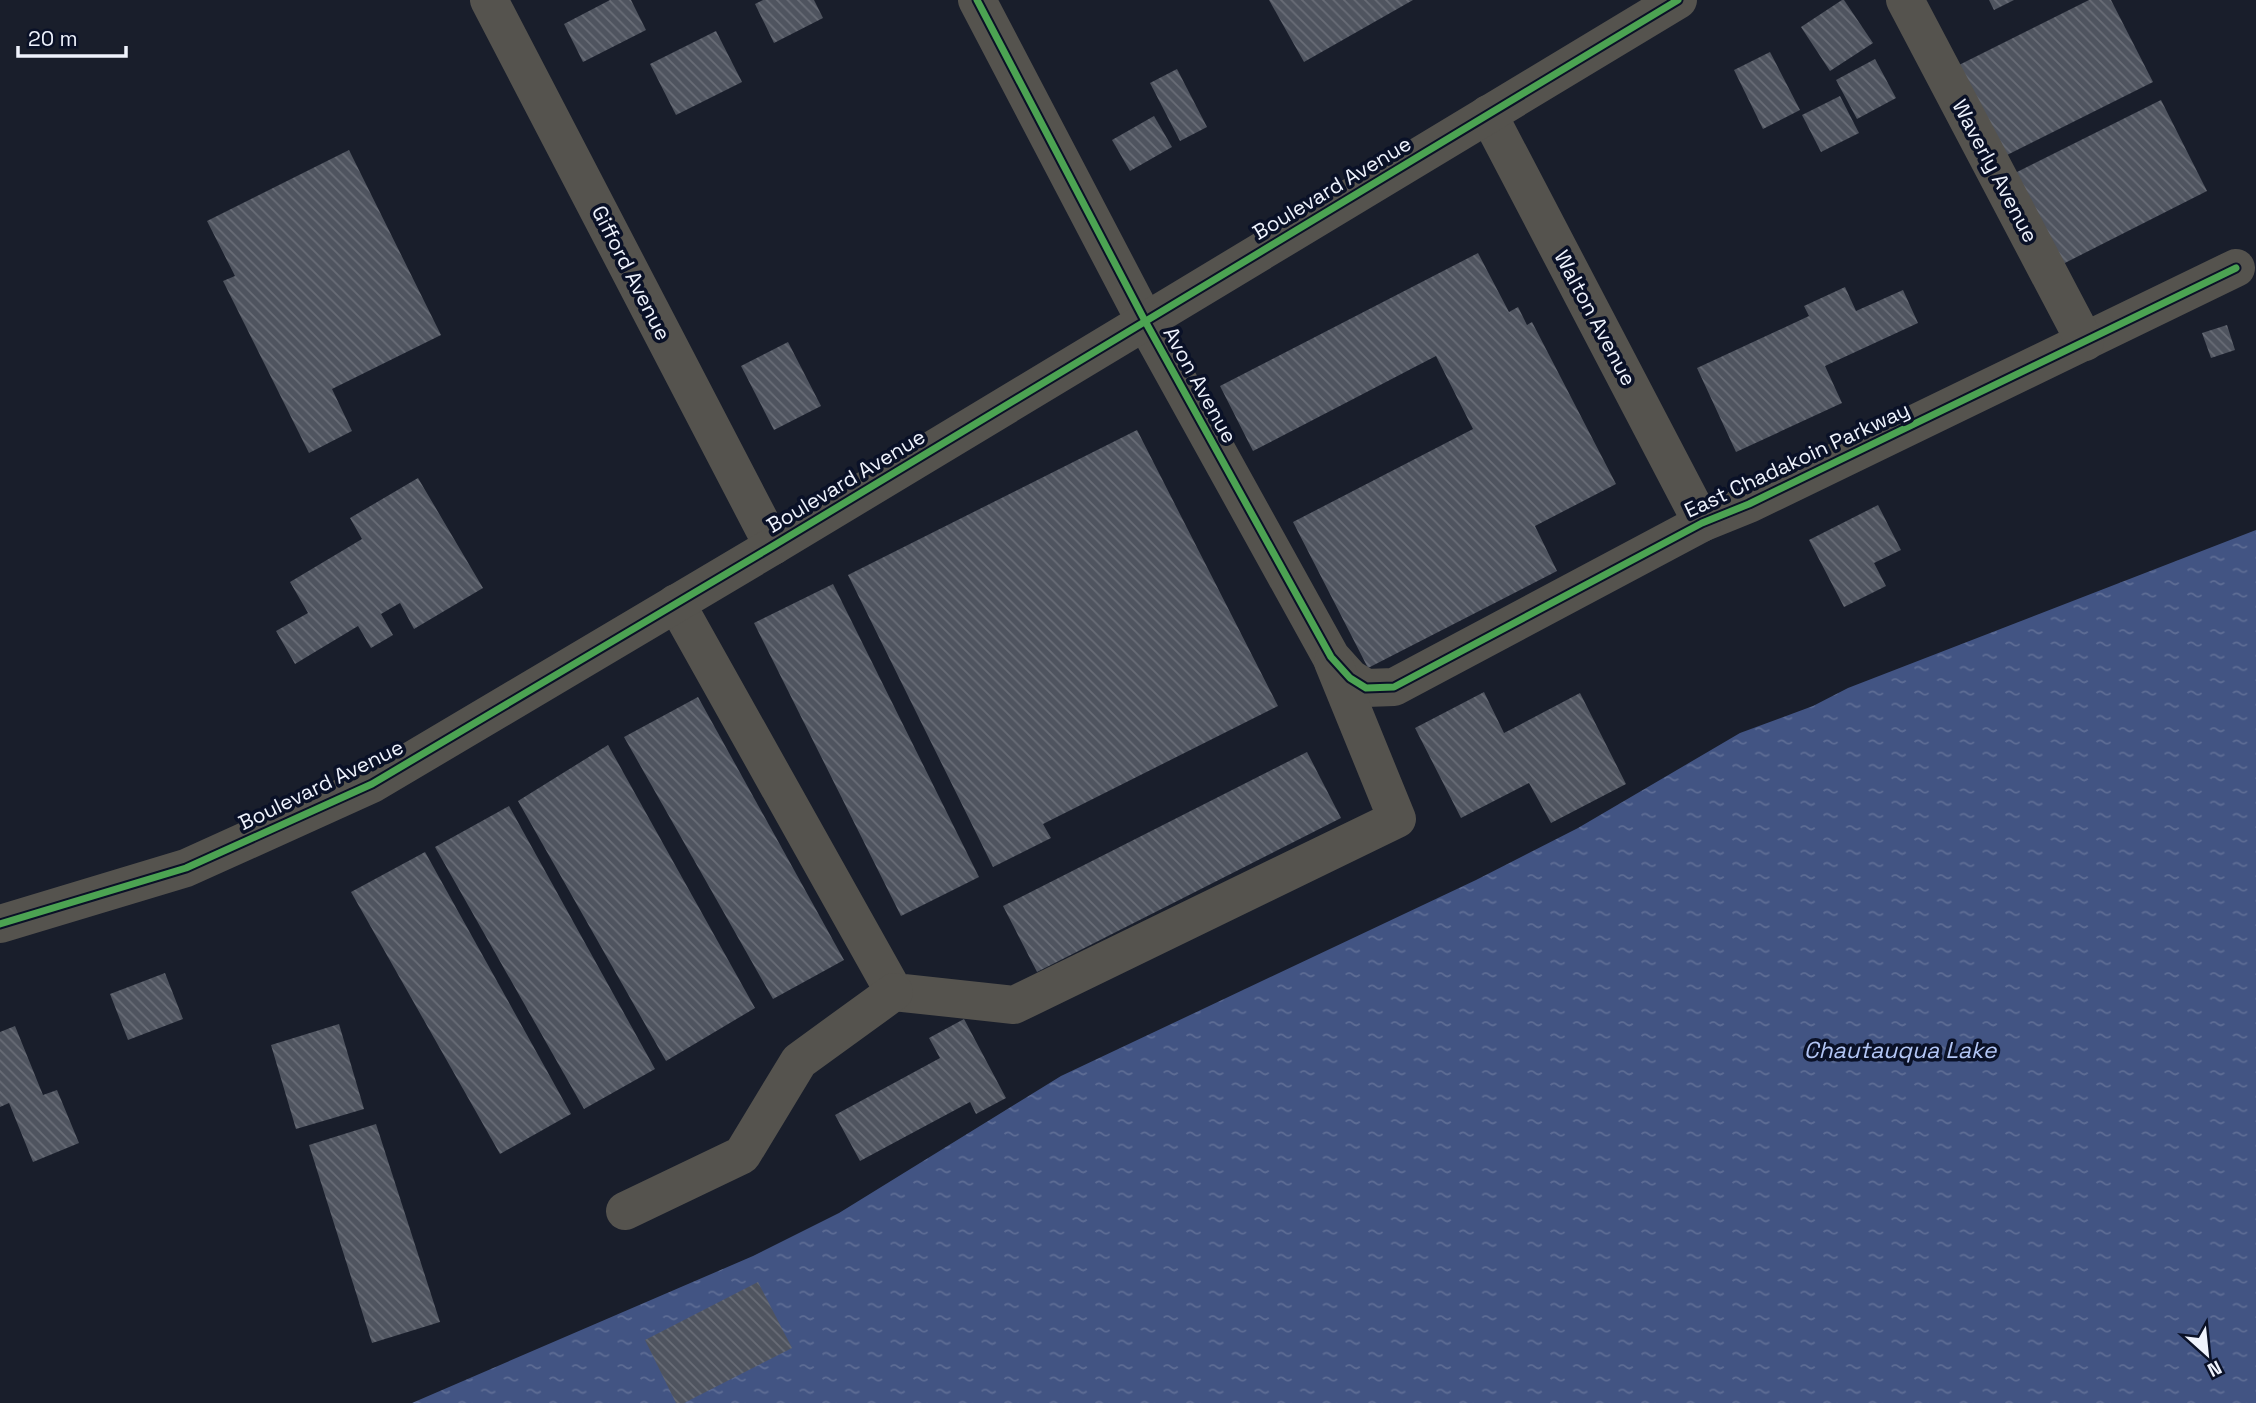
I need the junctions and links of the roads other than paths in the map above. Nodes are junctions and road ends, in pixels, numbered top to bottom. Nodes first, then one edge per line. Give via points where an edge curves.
1 (489, 0) edge
2 (978, 0) edge
3 (1678, 0) edge
4 (1905, 0) edge
5 (1488, 114) junction
6 (2236, 268) dead end
7 (1145, 321) junction
8 (2085, 342) junction
9 (1702, 523) junction
10 (773, 546) junction
11 (676, 603) junction
12 (1331, 657) junction
13 (1377, 687) joint
14 (0, 924) edge
15 (894, 992) junction
16 (625, 1211) dead end

1 - 10 street, Gifford Avenue
2 - 7 street, Avon Avenue
3 - 5 street, Boulevard Avenue
4 - 8 street, Waverly Avenue
5 - 7 street, Boulevard Avenue
5 - 9 street, Walton Avenue
6 - 8 street, East Chadakoin Parkway
7 - 10 street, Boulevard Avenue
7 - 12 street, Avon Avenue
8 - 9 street, East Chadakoin Parkway
9 - 13 street, East Chadakoin Parkway via 1394,687
10 - 11 street, Boulevard Avenue
11 - 14 street, Boulevard Avenue via 372,784 187,868
11 - 15 street
12 - 13 street, Avon Avenue via 1349,678 1366,688
12 - 15 street via 1397,819 1014,1005
15 - 16 street via 799,1061 741,1154

